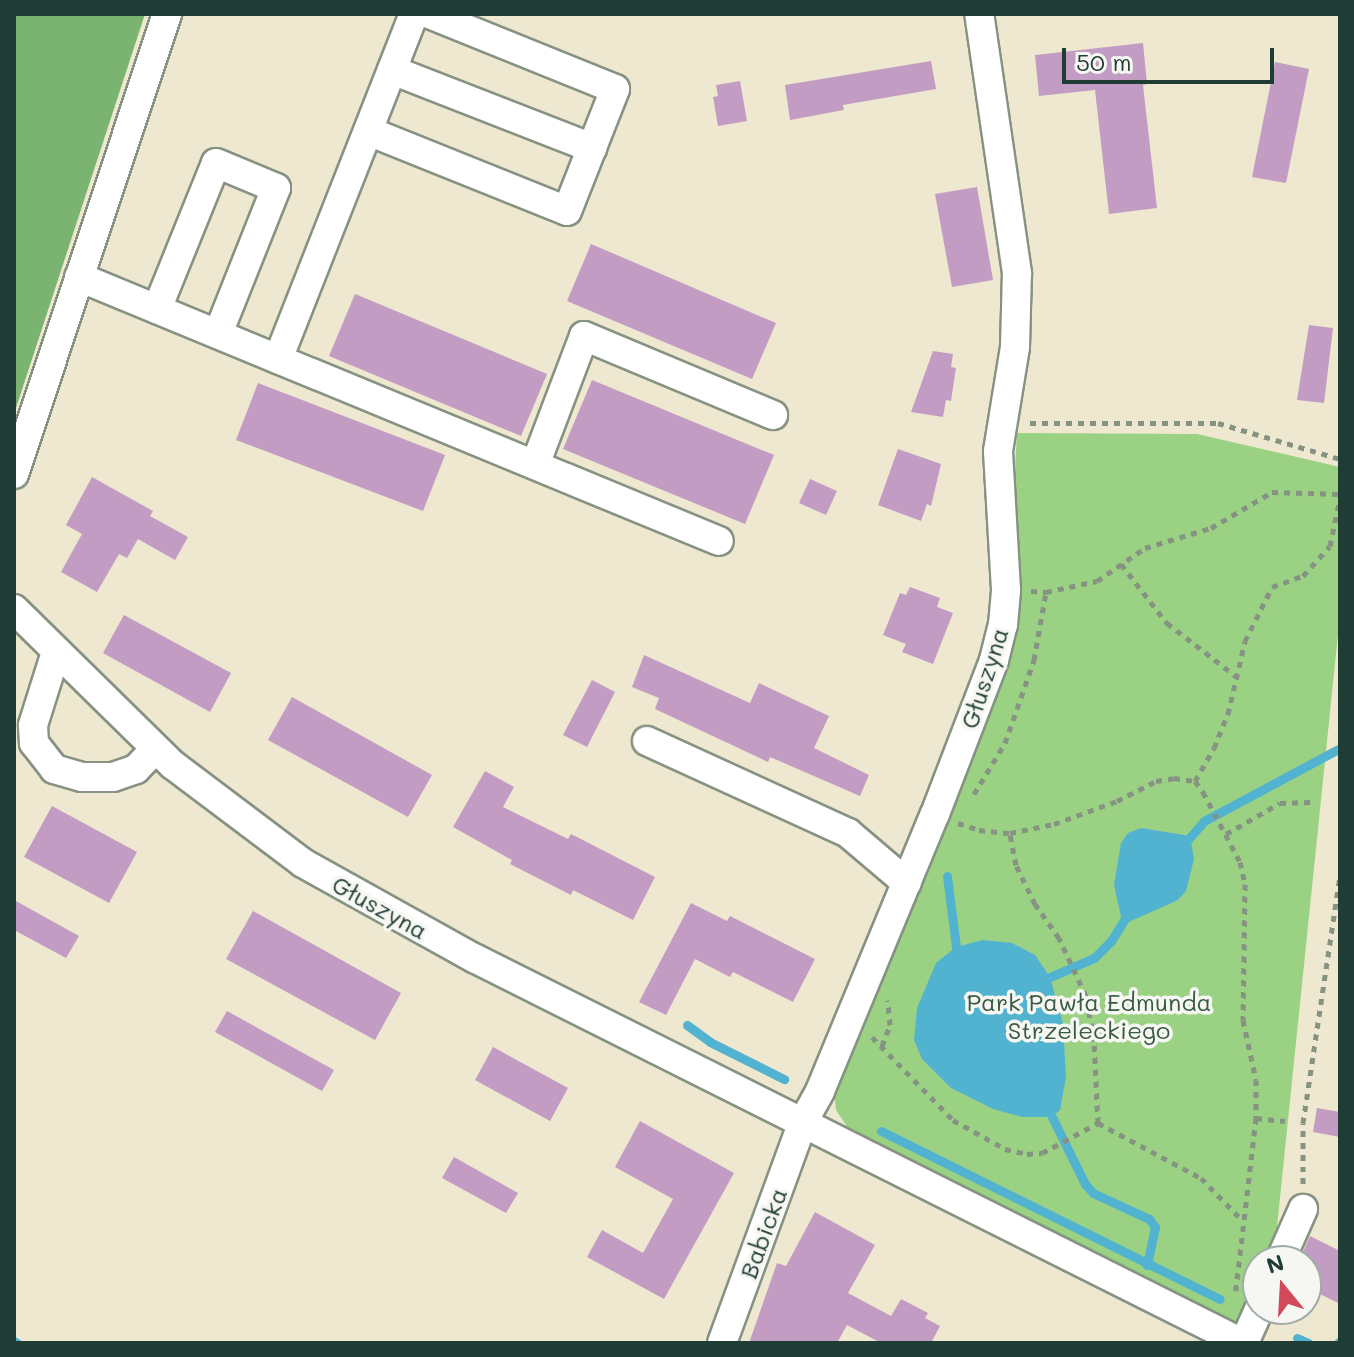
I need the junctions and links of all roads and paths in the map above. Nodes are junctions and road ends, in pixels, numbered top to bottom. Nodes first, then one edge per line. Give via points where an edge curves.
1 (167, 14) edge
2 (414, 14) edge
3 (429, 14) edge
4 (979, 14) edge
5 (392, 70) junction
6 (368, 131) junction
7 (592, 148) junction
8 (79, 277) junction
9 (157, 309) junction
10 (218, 334) junction
11 (278, 359) junction
12 (773, 415) dead end
13 (1003, 423) junction
14 (18, 447) edge
15 (1340, 459) edge
16 (535, 465) junction
17 (14, 474) edge
18 (1340, 496) edge
19 (719, 541) dead end
20 (1121, 564) junction
21 (1006, 590) junction
22 (1046, 592) junction
23 (14, 609) edge
24 (56, 652) junction
25 (1237, 677) junction
26 (647, 741) dead end
27 (155, 749) junction
28 (1195, 781) junction
29 (973, 797) dead end
30 (1316, 802) dead end
31 (965, 810) dead end
32 (946, 818) junction
33 (1010, 833) junction
34 (1226, 834) junction
35 (1340, 875) edge
36 (907, 883) junction
37 (851, 1017) junction
38 (1256, 1118) junction
39 (1285, 1121) dead end
40 (803, 1122) junction
41 (1098, 1123) junction
42 (1303, 1209) joint
43 (1243, 1221) junction
44 (1287, 1245) edge
45 (1239, 1341) edge
46 (722, 1343) edge

1 - 8 street
2 - 5 street
3 - 7 street via 615,89
4 - 13 street, Głuszyna via 1017,273 1015,347
5 - 6 street
5 - 7 street
6 - 7 street via 567,211
6 - 11 street
8 - 9 street
8 - 14 street
9 - 10 street
9 - 10 street via 216,163 276,188
10 - 11 street
11 - 16 street
12 - 16 street via 584,336
13 - 15 path via 1218,423
13 - 21 street, Głuszyna via 998,451
14 - 17 street
16 - 19 street
18 - 20 path via 1272,492 1211,528 1145,548
18 - 25 path via 1330,546 1303,576 1272,587 1245,641
20 - 22 path via 1097,581
20 - 25 path via 1167,623
21 - 22 path
21 - 32 street, Głuszyna via 994,660
22 - 29 path via 1034,660 1005,743
23 - 24 street, Głuszyna
24 - 27 street, Głuszyna
24 - 27 street via 33,725 34,743 54,769 82,777 113,777 136,769
25 - 28 path via 1214,748
26 - 36 street via 848,833
27 - 40 street, Głuszyna via 273,842 391,913
28 - 33 path via 1156,781 1054,824
28 - 34 path
30 - 34 path via 1280,803
31 - 32 path
32 - 33 path via 979,830
32 - 36 street, Głuszyna
33 - 41 path via 1016,865 1086,996
34 - 38 path via 1245,884 1243,1020 1256,1080
35 - 42 path via 1303,1123
36 - 37 street, Głuszyna
37 - 40 street, Głuszyna
37 - 41 path via 953,1120 985,1140 1027,1154
38 - 39 path
38 - 43 path
40 - 45 street, Głuszyna
40 - 46 street, Babicka
41 - 43 path via 1201,1178
42 - 44 street
43 - 45 path

